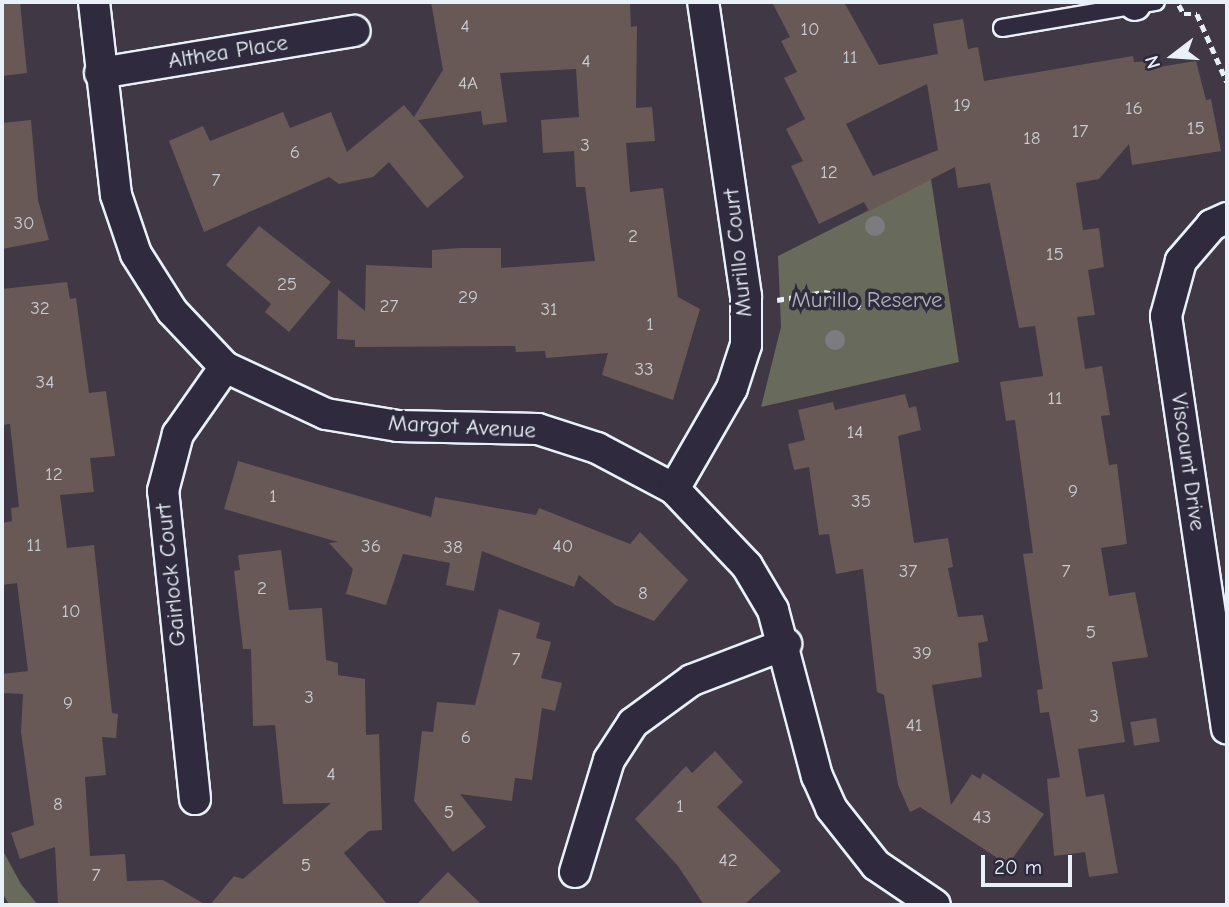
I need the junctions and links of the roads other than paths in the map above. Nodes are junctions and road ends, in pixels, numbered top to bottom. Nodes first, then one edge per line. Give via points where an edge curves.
1 (94, 2) edge
2 (703, 2) edge
3 (1142, 3) edge
4 (1002, 28) dead end
5 (355, 32) dead end
6 (100, 73) junction
7 (1227, 218) edge
8 (225, 367) junction
9 (674, 489) junction
10 (786, 644) junction
11 (1227, 729) edge
12 (195, 799) dead end
13 (575, 872) dead end
14 (935, 905) edge

1 - 6 street, Margot Avenue
2 - 9 street, Murillo Court via 746,296 746,345 732,388
3 - 4 lane
5 - 6 street, Althea Place
6 - 8 street, Margot Avenue via 116,195 136,254 172,311
7 - 11 street, Viscount Drive via 1212,225 1181,261 1166,316
8 - 9 street, Margot Avenue via 326,414 398,426 538,429 597,448
8 - 12 street, Gairlock Court via 178,434 163,491
9 - 10 street, Margot Avenue via 747,566
10 - 13 street via 692,680 633,723 609,760
10 - 14 street, Margot Avenue via 805,737 831,808 876,865

